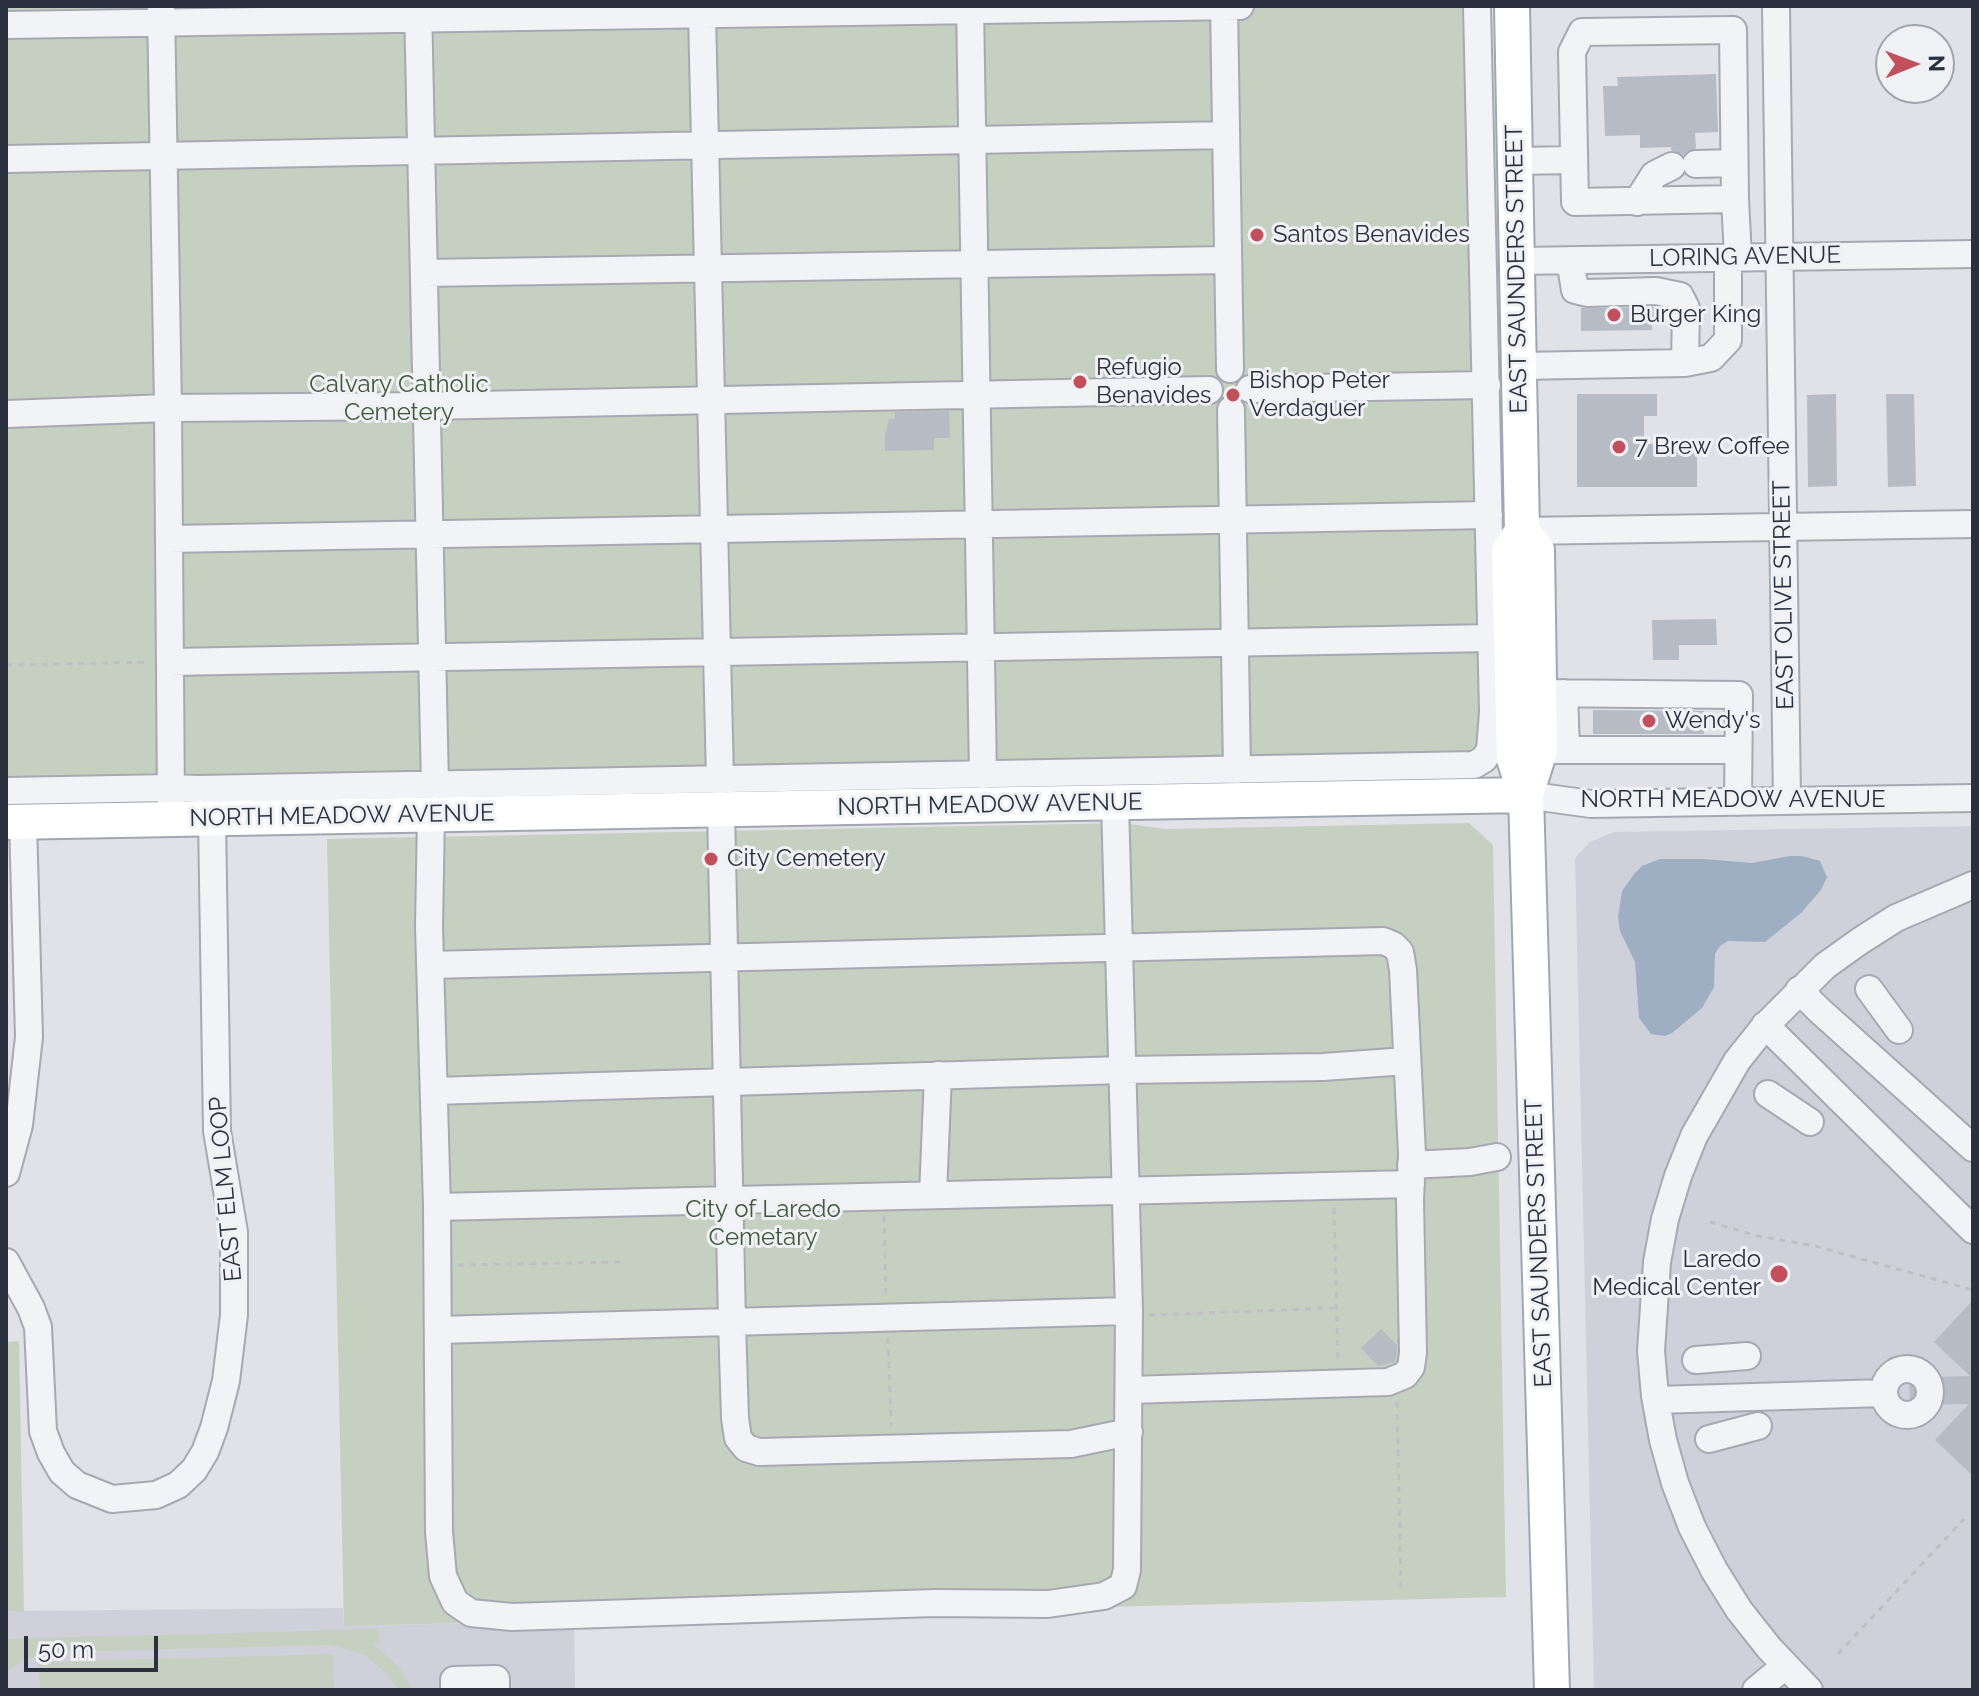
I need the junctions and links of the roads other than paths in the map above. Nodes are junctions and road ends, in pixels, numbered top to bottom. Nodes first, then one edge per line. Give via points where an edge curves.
1 (1224, 6) edge
2 (1240, 6) edge
3 (1477, 6) edge
4 (1512, 6) edge
5 (1776, 6) edge
6 (1132, 7) edge
7 (970, 8) edge
8 (670, 10) edge
9 (418, 12) edge
10 (296, 13) edge
11 (162, 14) edge
12 (702, 14) junction
13 (1615, 18) edge
14 (17, 19) edge
15 (1226, 135) junction
16 (972, 140) junction
17 (705, 145) junction
18 (421, 151) junction
19 (164, 156) junction
20 (6, 159) edge
21 (1574, 160) junction
22 (1515, 161) junction
23 (1734, 163) junction
24 (1735, 199) junction
25 (1637, 202) junction
26 (1973, 254) edge
27 (1779, 257) junction
28 (1733, 258) junction
29 (1228, 260) junction
30 (1570, 260) junction
31 (1517, 261) junction
32 (974, 264) junction
33 (708, 268) junction
34 (424, 273) junction
35 (1684, 355) junction
36 (1519, 366) junction
37 (1230, 369) junction
38 (1487, 385) junction
39 (1250, 389) junction
40 (1209, 390) junction
41 (976, 395) junction
42 (711, 400) junction
43 (427, 406) junction
44 (168, 408) junction
45 (1231, 410) junction
46 (6, 414) edge
47 (1489, 515) junction
48 (1233, 519) junction
49 (979, 524) junction
50 (1973, 524) edge
51 (1784, 527) junction
52 (714, 529) junction
53 (1522, 531) junction
54 (430, 534) junction
55 (170, 539) junction
56 (1492, 638) junction
57 (1235, 642) junction
58 (981, 647) junction
59 (716, 652) junction
60 (432, 657) junction
61 (170, 662) junction
62 (1552, 693) junction
63 (1553, 750) junction
64 (1737, 750) junction
65 (1237, 770) junction
66 (983, 775) junction
67 (6, 791) edge
68 (720, 794) junction
69 (1526, 795) junction
70 (1973, 798) edge
71 (433, 800) junction
72 (1787, 801) junction
73 (1738, 802) junction
74 (171, 803) junction
75 (1115, 803) junction
76 (212, 818) junction
77 (14, 822) edge
78 (1973, 885) edge
79 (1119, 948) junction
80 (724, 958) junction
81 (431, 965) junction
82 (1869, 989) dead end
83 (1799, 990) junction
84 (1765, 1025) junction
85 (1899, 1030) dead end
86 (1406, 1061) junction
87 (1123, 1070) junction
88 (938, 1075) junction
89 (727, 1081) junction
90 (434, 1091) junction
91 (1768, 1094) dead end
92 (1810, 1122) dead end
93 (1973, 1148) edge
94 (1497, 1157) dead end
95 (6, 1173) edge
96 (1411, 1174) junction
97 (1126, 1191) junction
98 (933, 1195) junction
99 (729, 1200) junction
100 (437, 1207) junction
101 (1973, 1230) edge
102 (6, 1262) edge
103 (1134, 1313) junction
104 (732, 1322) junction
105 (438, 1330) junction
106 (1747, 1356) dead end
107 (1696, 1360) dead end
108 (1129, 1390) junction
109 (1884, 1393) dead end
110 (1656, 1400) junction
111 (1758, 1426) dead end
112 (1129, 1432) junction
113 (1709, 1439) dead end
114 (1785, 1666) junction
115 (1806, 1689) edge
116 (454, 1690) edge
117 (496, 1690) edge
118 (1552, 1690) edge
119 (1756, 1690) edge

1 - 2 street
1 - 6 street
1 - 15 street
3 - 38 street
4 - 22 main road, EAST SAUNDERS STREET
5 - 27 street, EAST OLIVE STREET
6 - 7 street
7 - 12 street
7 - 16 street
8 - 9 street
8 - 12 street
9 - 10 street
9 - 18 street
10 - 11 street
11 - 14 street
11 - 19 street
12 - 17 street
13 - 21 street via 1582,32 1572,52
13 - 23 street via 1733,30
15 - 16 street
15 - 29 street
16 - 17 street
16 - 32 street
17 - 18 street
17 - 33 street
18 - 19 street
18 - 34 street
19 - 20 street
19 - 44 street
21 - 22 street
21 - 25 street via 1575,202
22 - 31 main road, EAST SAUNDERS STREET
23 - 24 street
23 - 25 street via 1684,165 1654,175
24 - 25 street
24 - 28 street
26 - 27 street, LORING AVENUE
27 - 28 street, LORING AVENUE
27 - 51 street, EAST OLIVE STREET
28 - 30 street, LORING AVENUE
28 - 35 street via 1728,340 1711,358
29 - 32 street
29 - 37 street
30 - 31 street, LORING AVENUE
30 - 35 street via 1575,290 1680,296 1686,308
31 - 36 main road, EAST SAUNDERS STREET
32 - 33 street
32 - 41 street
33 - 34 street
33 - 42 street
34 - 43 street
35 - 36 street
36 - 53 main road, EAST SAUNDERS STREET
37 - 39 street via 1246,377
37 - 40 street via 1217,372
38 - 39 street
38 - 47 street
39 - 45 street via 1247,401
40 - 41 street
40 - 45 street via 1216,405
41 - 42 street
41 - 49 street
42 - 43 street
42 - 52 street
43 - 44 street
43 - 54 street
44 - 46 street
44 - 55 street
45 - 48 street
47 - 48 street
47 - 56 street
48 - 49 street
48 - 57 street
49 - 52 street
49 - 58 street
50 - 51 street
51 - 53 street
51 - 72 street, EAST OLIVE STREET
52 - 54 street
52 - 59 street
53 - 62 main road, EAST SAUNDERS STREET via 1537,550
53 - 69 main road, EAST SAUNDERS STREET via 1509,551 1514,759
54 - 55 street
54 - 60 street
55 - 61 street
56 - 57 street
56 - 65 street via 1492,736 1490,750 1474,765
57 - 58 street
57 - 65 street
58 - 59 street
58 - 66 street
59 - 60 street
59 - 68 street
60 - 61 street
60 - 71 street
61 - 74 street
62 - 63 main road, EAST SAUNDERS STREET
62 - 64 street via 1739,695
63 - 64 street
63 - 69 main road, EAST SAUNDERS STREET
64 - 73 street
65 - 66 street
66 - 68 street
67 - 74 street
68 - 71 main road, NORTH MEADOW AVENUE
68 - 75 main road, NORTH MEADOW AVENUE
68 - 80 street
69 - 73 street, NORTH MEADOW AVENUE via 1591,804
69 - 75 main road, NORTH MEADOW AVENUE
69 - 118 main road, EAST SAUNDERS STREET
70 - 72 street, NORTH MEADOW AVENUE
71 - 74 street via 198,789
71 - 76 main road, NORTH MEADOW AVENUE
71 - 81 street
72 - 73 street, NORTH MEADOW AVENUE
74 - 76 main road, NORTH MEADOW AVENUE
74 - 77 main road, NORTH MEADOW AVENUE
75 - 79 street
76 - 102 street, EAST ELM LOOP via 217,1131 234,1232 234,1315 214,1428 194,1470 178,1485 156,1495 112,1499 77,1485 62,1472 43,1431 38,1327
77 - 95 street via 29,1037 19,1125
78 - 83 street via 1896,918
79 - 80 street
79 - 86 street via 1383,941 1400,952
79 - 87 street
80 - 81 street
80 - 89 street
81 - 90 street
82 - 85 street
83 - 84 street
83 - 93 street
84 - 101 street
84 - 110 street via 1701,1123 1665,1219 1652,1307
86 - 87 street
86 - 96 street
87 - 88 street
87 - 97 street
88 - 89 street
88 - 98 street
89 - 90 street
89 - 99 street
90 - 100 street
91 - 92 street
94 - 96 street
96 - 97 street
96 - 108 street via 1413,1353 1405,1375 1388,1382
97 - 98 street
97 - 103 street
98 - 99 street
99 - 100 street
99 - 104 street
100 - 105 street
103 - 104 street
103 - 108 street
104 - 105 street
104 - 112 street via 738,1438 759,1452 1071,1444
105 - 112 street via 443,1576 455,1602 490,1617 1048,1604 1104,1596 1123,1586 1127,1570
106 - 107 street
108 - 112 street
109 - 110 street
110 - 114 street via 1675,1483 1692,1527 1739,1610
111 - 113 street
114 - 115 street
114 - 119 street
116 - 117 street via 454,1680 496,1679

